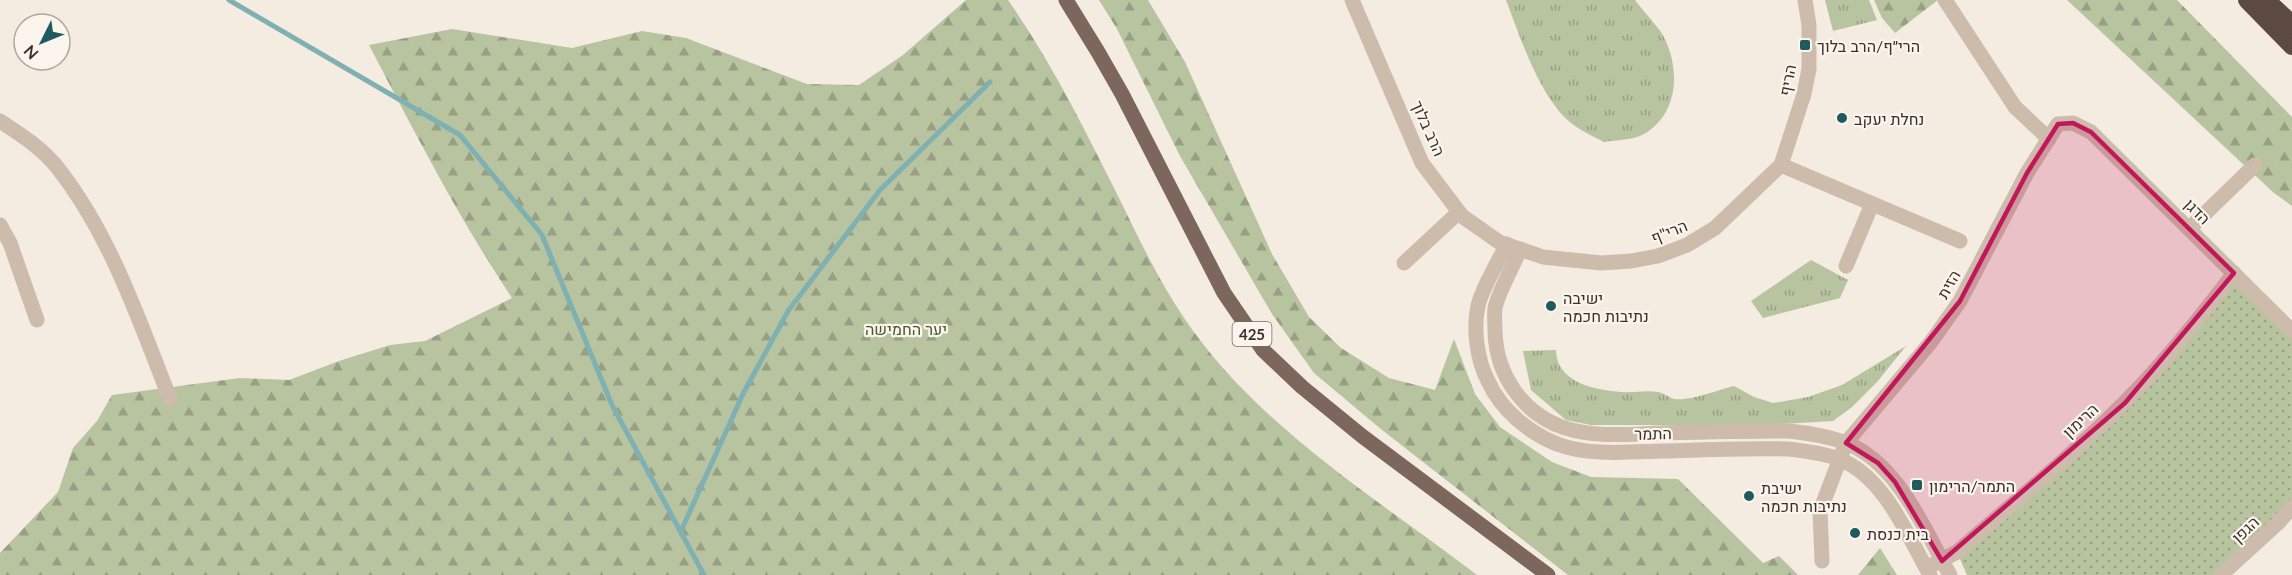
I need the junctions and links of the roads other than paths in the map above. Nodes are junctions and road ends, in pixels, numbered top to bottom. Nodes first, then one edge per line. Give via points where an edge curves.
1 (1066, 0) edge
2 (1352, 0) edge
3 (1805, 0) edge
4 (1945, 0) edge
5 (2247, 0) edge
6 (2266, 0) edge
7 (2292, 24) edge
8 (2292, 46) edge
9 (0, 121) edge
10 (2073, 123) joint
11 (2049, 139) junction
12 (1781, 165) junction
13 (2254, 165) dead end
14 (1872, 204) junction
15 (1459, 212) junction
16 (0, 225) edge
17 (2190, 228) junction
18 (1960, 241) dead end
19 (1513, 247) junction
20 (1543, 257) joint
21 (1404, 263) dead end
22 (1846, 266) dead end
23 (2235, 273) junction
24 (38, 320) dead end
25 (2292, 331) edge
26 (170, 399) dead end
27 (1846, 443) junction
28 (1839, 459) junction
29 (2292, 507) edge
30 (1822, 561) dead end
31 (1942, 561) junction
32 (1928, 571) edge
33 (1548, 575) edge
34 (1950, 575) edge
35 (2221, 575) edge

1 - 33 main road, 425 via 1122,94 1224,292 1263,350 1362,436
2 - 15 street, הרב בלוך via 1422,163
3 - 12 street, הריף via 1809,69
4 - 11 street via 2015,107
5 - 8 highway
6 - 7 highway
9 - 26 street via 33,143 56,166 82,204 122,277
10 - 11 street, הזית via 2058,124
10 - 17 street, הדגן via 2099,139
11 - 27 street, הזית via 1960,301 1931,342
12 - 14 street
12 - 20 street, הרי"ף via 1715,228 1687,245 1631,261 1601,263
13 - 17 street
14 - 18 street
14 - 22 street
15 - 19 street, הרב בלוך via 1498,242
15 - 21 street
16 - 24 street
17 - 23 street, הדגן
19 - 20 street, הרב בלוך
19 - 27 street, התמר via 1495,308 1495,346 1509,386 1544,417 1565,428 1618,435 1789,431
19 - 28 street, התמר via 1478,305 1478,347 1482,371 1495,396 1535,432 1559,444 1587,450 1788,449
23 - 25 street, הדגן
23 - 31 street, הרימון via 2183,339 2125,402 1957,552
27 - 28 street, הזית
27 - 31 street, התמר via 1878,463 1895,482
28 - 30 street, הזית via 1820,511
28 - 32 street, התמר via 1866,476 1881,493
29 - 35 street, הגפן
31 - 32 street, הרימון
31 - 34 street, התמר

